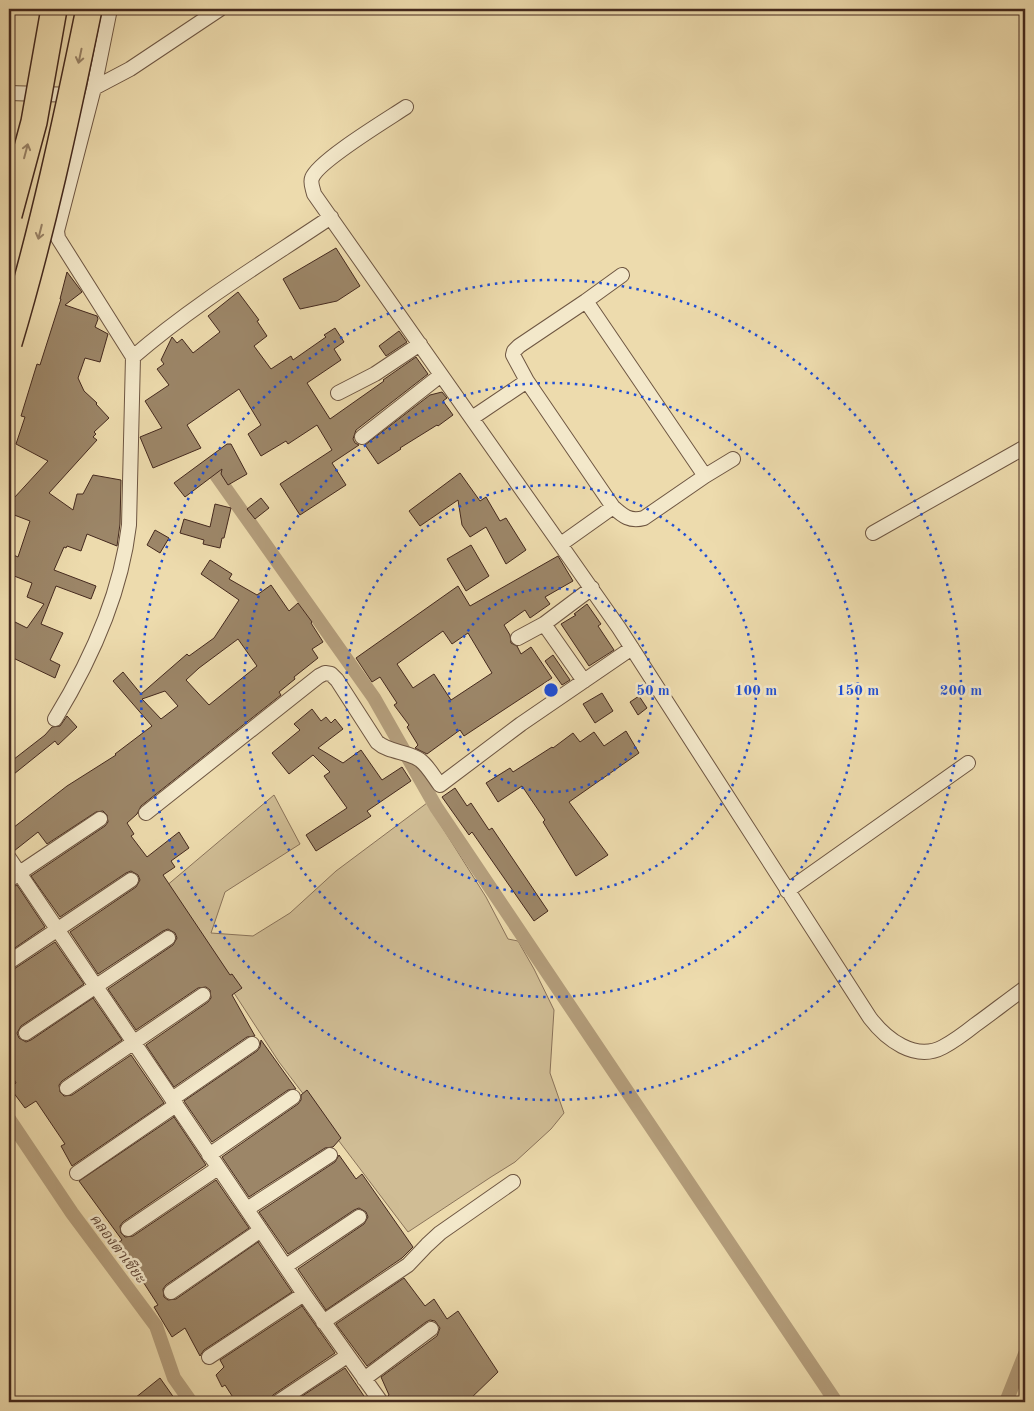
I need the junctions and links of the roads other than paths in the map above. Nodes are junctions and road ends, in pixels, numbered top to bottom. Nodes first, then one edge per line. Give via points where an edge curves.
1 (54, 9) edge
2 (122, 9) edge
3 (220, 9) edge
4 (103, 11) edge
5 (93, 92) junction
6 (9, 93) edge
7 (406, 107) dead end
8 (9, 215) edge
9 (331, 217) junction
10 (622, 275) dead end
11 (586, 301) junction
12 (9, 343) edge
13 (420, 344) junction
14 (133, 357) junction
15 (441, 375) junction
16 (527, 381) junction
17 (338, 394) dead end
18 (472, 418) junction
19 (362, 437) dead end
20 (1025, 447) edge
21 (733, 459) dead end
22 (705, 476) junction
23 (613, 506) junction
24 (873, 533) dead end
25 (561, 544) junction
26 (592, 588) junction
27 (544, 624) junction
28 (518, 638) dead end
29 (632, 648) junction
30 (584, 681) junction
31 (55, 719) dead end
32 (968, 763) dead end
33 (146, 812) dead end
34 (100, 818) dead end
35 (9, 858) edge
36 (14, 876) edge
37 (131, 880) dead end
38 (787, 891) junction
39 (56, 930) junction
40 (168, 938) dead end
41 (9, 962) edge
42 (95, 986) junction
43 (1025, 988) edge
44 (204, 995) dead end
45 (26, 1033) dead end
46 (134, 1042) junction
47 (252, 1044) dead end
48 (67, 1088) dead end
49 (294, 1098) dead end
50 (174, 1102) junction
51 (209, 1155) junction
52 (330, 1155) dead end
53 (218, 1168) junction
54 (76, 1173) dead end
55 (513, 1182) dead end
56 (247, 1210) junction
57 (360, 1217) dead end
58 (128, 1229) dead end
59 (261, 1230) junction
60 (286, 1266) junction
61 (171, 1292) dead end
62 (304, 1294) junction
63 (323, 1322) junction
64 (431, 1329) dead end
65 (347, 1356) junction
66 (209, 1357) dead end
67 (364, 1379) junction
68 (278, 1402) edge
69 (381, 1402) edge

8 -> 1 highway, bridge via 34,122
2 - 4 street
3 - 5 street
4 - 5 street
4 -> 12 highway, bridge via 65,127
5 - 6 street
5 - 14 street via 59,221 58,238
7 - 9 street via 330,159 312,178 314,194
9 - 13 street
9 - 14 street via 194,308
10 - 11 street
11 - 16 street via 514,351 514,359
11 - 22 street
13 - 15 street
13 - 17 street
14 - 31 street via 126,553 97,637 78,681
15 - 18 street
15 - 19 street
16 - 18 street
16 - 23 street
18 - 25 street
20 - 24 street
21 - 22 street
22 - 23 street via 644,518 625,517
23 - 25 street
25 - 26 street
26 - 27 street
26 - 29 street
27 - 28 street
27 - 30 street
29 - 30 street
29 - 38 street
30 - 33 street via 440,785 421,761 384,748 377,742 337,680 325,673
32 - 38 street
34 - 36 street
35 - 36 street
36 - 39 street
37 - 39 street
38 - 43 street via 870,1018 891,1040 909,1049 920,1052 942,1048
39 - 41 street
39 - 42 street
40 - 42 street
42 - 45 street
42 - 46 street
44 - 46 street
46 - 48 street
46 - 50 street
47 - 50 street
49 - 51 street
50 - 51 street
50 - 54 street
51 - 53 street
52 - 56 street
53 - 56 street
53 - 58 street
55 - 63 street via 440,1233 408,1265
56 - 59 street
57 - 60 street
59 - 60 street
59 - 61 street
60 - 62 street
62 - 63 street
62 - 66 street
63 - 65 street
64 - 67 street
65 - 67 street
65 - 68 street
67 - 69 street

